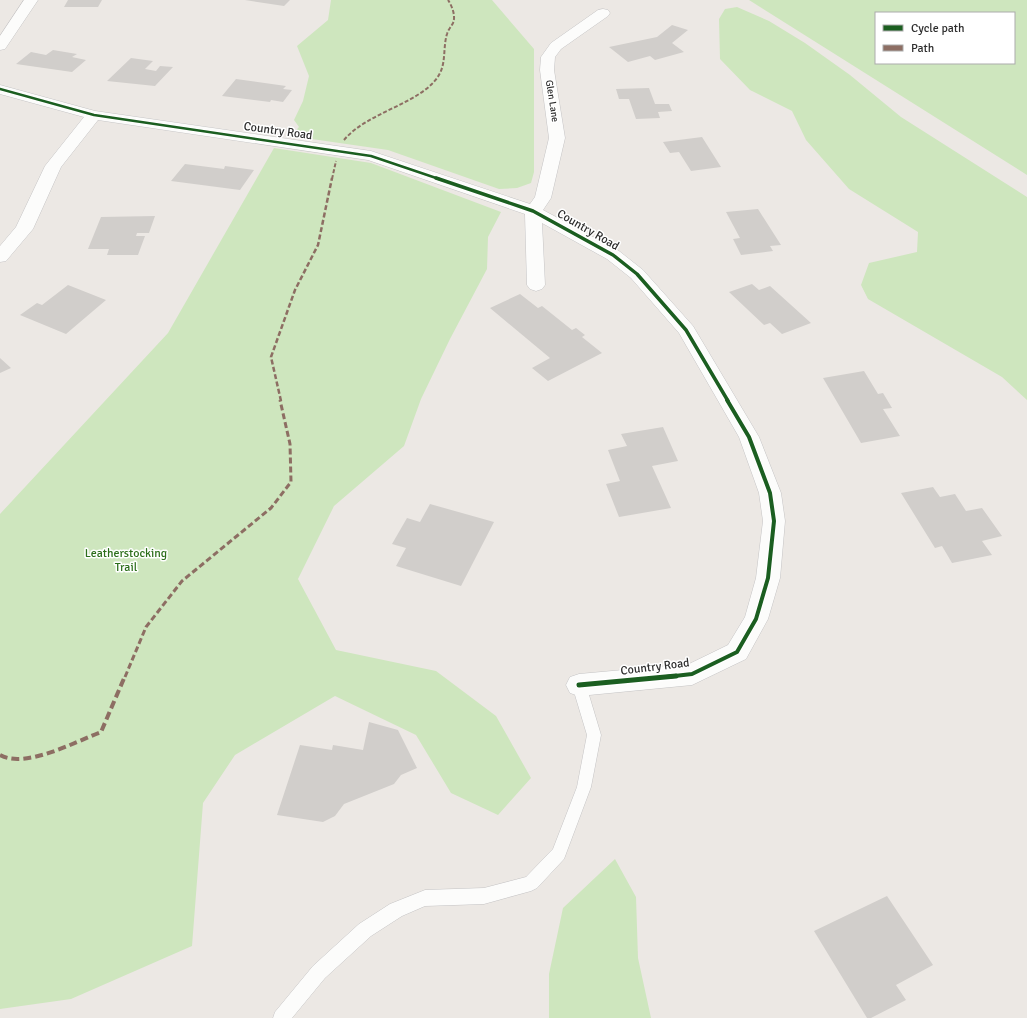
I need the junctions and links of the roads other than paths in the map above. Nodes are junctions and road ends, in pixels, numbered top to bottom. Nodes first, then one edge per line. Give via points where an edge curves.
1 (31, 0) edge
2 (603, 13) dead end
3 (0, 46) edge
4 (0, 90) edge
5 (94, 115) junction
6 (534, 211) junction
7 (0, 256) edge
8 (536, 285) dead end
9 (579, 685) joint
10 (281, 1018) edge

1 - 3 street
2 - 6 street, Glen Lane via 556,46 548,57 547,70 557,138 543,198
4 - 5 street, Country Road
5 - 6 street, Country Road via 371,156
5 - 7 street via 53,166 24,229
6 - 8 street
6 - 9 street, Country Road via 613,255 637,274 686,330 749,437 770,493 774,521 768,578 756,619 737,652 692,674
9 - 10 lane via 594,735 584,787 559,854 531,883 484,896 425,898 396,910 365,930 319,972

